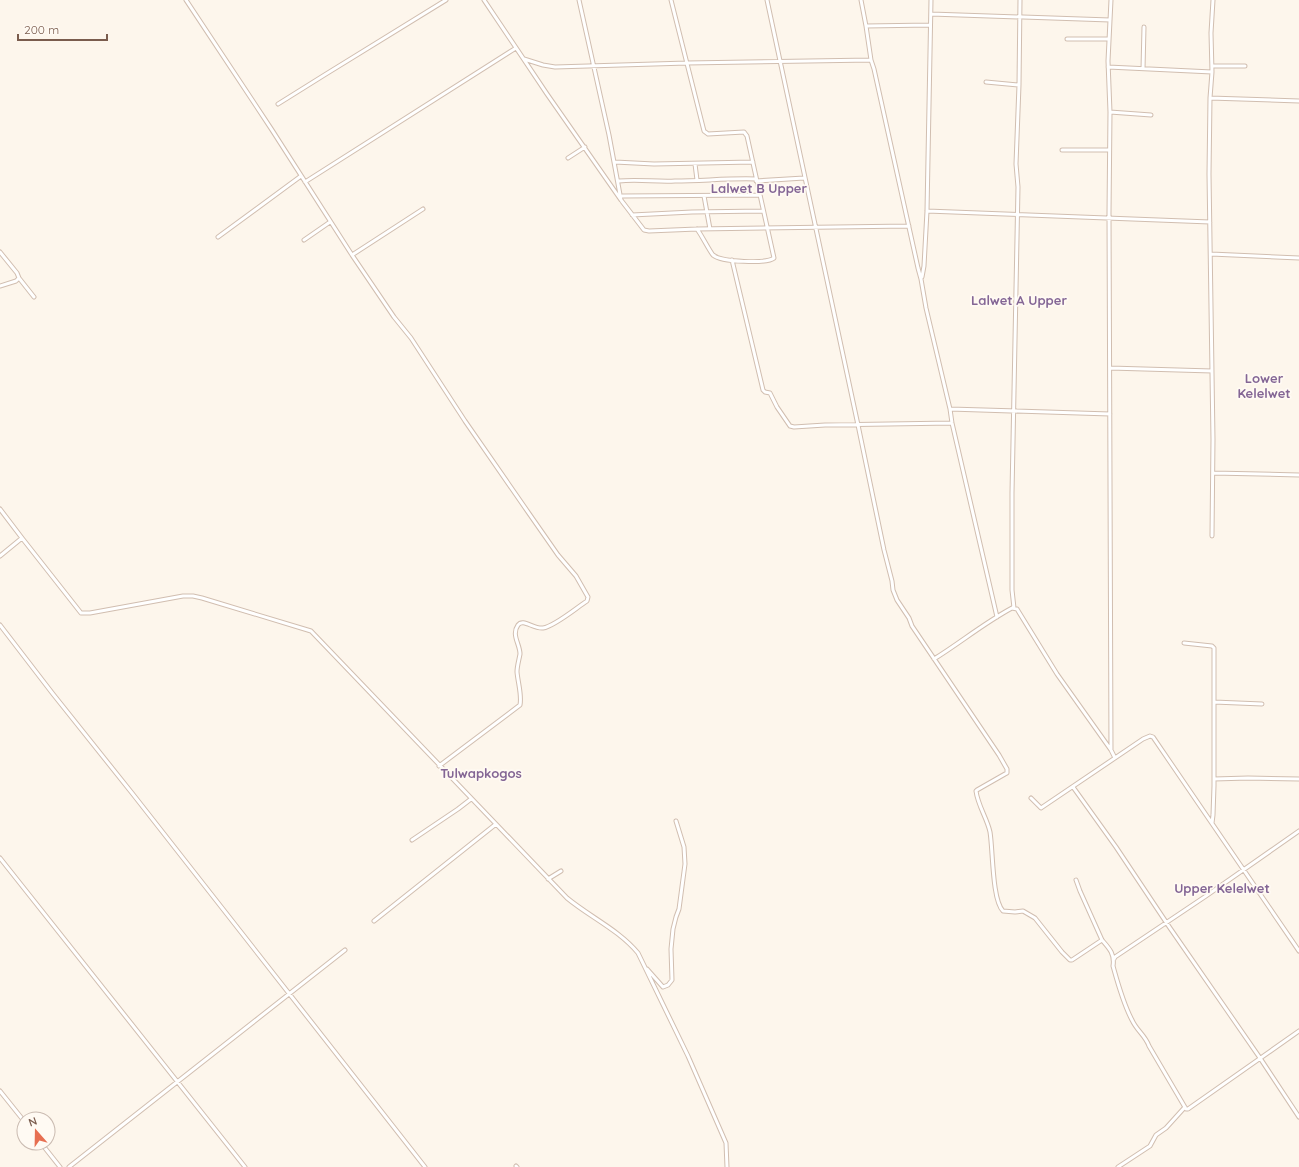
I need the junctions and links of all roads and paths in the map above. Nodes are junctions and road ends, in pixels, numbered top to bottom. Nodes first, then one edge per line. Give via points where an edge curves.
1 (186, 0) edge
2 (446, 0) edge
3 (484, 0) edge
4 (579, 0) edge
5 (671, 0) edge
6 (767, 0) edge
7 (861, 0) edge
8 (931, 0) edge
9 (1020, 0) edge
10 (1111, 0) edge
11 (1213, 0) edge
12 (930, 14) junction
13 (1020, 18) junction
14 (1110, 20) junction
15 (930, 25) junction
16 (866, 26) junction
17 (1144, 27) dead end
18 (1067, 39) dead end
19 (1109, 39) junction
20 (516, 48) junction
21 (524, 59) junction
22 (871, 60) junction
23 (780, 62) junction
24 (687, 63) junction
25 (594, 66) junction
26 (1212, 66) junction
27 (1245, 66) dead end
28 (1108, 67) junction
29 (1143, 69) junction
30 (1212, 72) junction
31 (986, 82) dead end
32 (1020, 85) junction
33 (1210, 98) junction
34 (1299, 101) edge
35 (278, 104) dead end
36 (1110, 112) junction
37 (1151, 115) dead end
38 (585, 147) junction
39 (1062, 150) dead end
40 (1109, 150) junction
41 (568, 158) dead end
42 (615, 162) junction
43 (753, 162) junction
44 (695, 164) junction
45 (301, 176) junction
46 (804, 178) junction
47 (697, 180) junction
48 (756, 180) junction
49 (619, 181) junction
50 (305, 182) junction
51 (759, 195) junction
52 (704, 196) junction
53 (622, 198) junction
54 (423, 209) dead end
55 (763, 211) junction
56 (927, 211) junction
57 (707, 212) junction
58 (632, 215) junction
59 (1018, 215) junction
60 (1109, 218) junction
61 (330, 222) junction
62 (1210, 222) junction
63 (909, 226) junction
64 (816, 228) junction
65 (697, 229) junction
66 (710, 229) junction
67 (767, 229) junction
68 (218, 237) dead end
69 (304, 240) dead end
70 (0, 252) edge
71 (1211, 254) junction
72 (352, 255) junction
73 (1299, 258) edge
74 (732, 260) junction
75 (19, 278) junction
76 (921, 279) junction
77 (0, 286) edge
78 (34, 297) dead end
79 (1110, 368) junction
80 (1212, 372) junction
81 (950, 409) junction
82 (1014, 411) junction
83 (1110, 414) junction
84 (952, 423) junction
85 (858, 425) junction
86 (1213, 473) junction
87 (1299, 475) edge
88 (0, 509) edge
89 (1212, 536) dead end
90 (22, 538) junction
91 (0, 556) edge
92 (1014, 608) junction
93 (996, 617) junction
94 (0, 624) edge
95 (1184, 643) dead end
96 (934, 659) junction
97 (1214, 702) junction
98 (1262, 704) dead end
99 (1111, 750) junction
100 (1115, 758) junction
101 (439, 766) junction
102 (1299, 779) edge
103 (1214, 780) junction
104 (1072, 787) junction
105 (1031, 798) dead end
106 (471, 799) junction
107 (676, 820) dead end
108 (1212, 823) junction
109 (496, 824) junction
110 (1299, 831) edge
111 (412, 840) dead end
112 (0, 858) edge
113 (1244, 870) junction
114 (560, 872) dead end
115 (548, 879) junction
116 (1076, 880) dead end
117 (374, 921) dead end
118 (1166, 923) junction
119 (1102, 940) junction
120 (345, 950) dead end
121 (1299, 950) edge
122 (1114, 959) junction
123 (646, 968) junction
124 (289, 994) junction
125 (1299, 1031) edge
126 (1260, 1058) junction
127 (178, 1082) junction
128 (0, 1091) edge
129 (1185, 1107) junction
130 (16, 1111) edge
131 (1299, 1116) edge
132 (47, 1151) edge
133 (60, 1167) edge
134 (69, 1167) edge
135 (245, 1167) edge
136 (425, 1167) edge
137 (727, 1167) edge
138 (1118, 1167) edge

1 - 45 street
2 - 35 street
3 - 20 street
4 - 25 street
5 - 24 street
6 - 23 street
7 - 16 street
8 - 12 street
9 - 13 street
10 - 14 street
11 - 26 street
12 - 13 street
12 - 15 street
13 - 14 street
13 - 32 street
14 - 19 street
15 - 16 street
15 - 56 street
16 - 22 street
17 - 29 street
18 - 19 street
19 - 28 street
20 - 21 street
20 - 50 street
21 - 25 street via 555,67
21 - 38 street
22 - 23 street
22 - 63 street
23 - 24 street
23 - 46 street
24 - 25 street
24 - 43 street via 704,131 708,134 744,132
25 - 42 street
26 - 27 street
26 - 30 street
28 - 29 street
28 - 36 street
29 - 30 street
30 - 33 street
31 - 32 street
32 - 59 street via 1016,164
33 - 34 street
33 - 62 street
36 - 37 street
36 - 40 street
38 - 41 street
38 - 53 street
39 - 40 street
40 - 60 street
42 - 44 street
42 - 49 street
43 - 44 street
43 - 48 street
44 - 47 street
45 - 50 street
45 - 68 street
46 - 48 street
46 - 64 street
47 - 48 street
47 - 49 street
48 - 51 street
49 - 53 street
50 - 61 street
51 - 52 street
51 - 55 street
52 - 53 street
52 - 57 street
53 - 58 street
54 - 72 street
55 - 57 street
55 - 67 street
56 - 59 street
56 - 76 street
57 - 58 street
57 - 66 street
58 - 65 street via 642,228 649,231
59 - 60 street
59 - 82 street
60 - 62 street
60 - 79 street
61 - 69 street
61 - 72 street
62 - 71 street
63 - 64 street
63 - 76 street
64 - 67 street
64 - 85 street
65 - 66 street
65 - 74 street via 714,256
66 - 67 street
67 - 74 street via 773,260
70 - 75 street
71 - 73 street
71 - 80 street
72 - 101 street via 558,555 576,576 588,597 587,601 549,626 536,628 525,622 519,623 515,636 520,653 517,670 520,706
74 - 85 street via 763,390 770,393 790,426
75 - 77 street
75 - 78 street
76 - 81 street
79 - 80 street
79 - 83 street
80 - 86 street
81 - 82 street
81 - 84 street
82 - 83 street
82 - 92 street
83 - 99 street
84 - 85 street
84 - 93 street
85 - 96 street via 893,590 912,626
86 - 87 street
86 - 89 street
88 - 90 street
90 - 91 street
90 - 101 street via 81,613 193,596 311,631
92 - 93 street
92 - 99 street
93 - 96 street
94 - 124 street
95 - 97 street via 1214,647
96 - 119 street via 1007,769 1007,773 976,791 989,829 1000,908 1006,912 1023,911 1035,918 1070,960
97 - 98 street
97 - 103 street
99 - 100 street
100 - 104 street
100 - 108 street via 1143,739 1153,737
101 - 106 street
102 - 103 street
103 - 108 street
104 - 105 street via 1042,808
104 - 118 street via 1116,847
106 - 109 street
106 - 111 street
107 - 123 street via 684,847 685,864 679,909 673,929 672,980 663,987
108 - 113 street
109 - 115 street
109 - 117 street
110 - 113 street
112 - 127 street
113 - 118 street
113 - 121 street
114 - 115 street
115 - 123 street via 579,908 616,932 632,946
116 - 119 street
118 - 122 street
118 - 126 street
119 - 122 street
120 - 124 street
122 - 129 street via 1113,966 1126,1009
123 - 137 street via 726,1143
124 - 127 street
124 - 136 street
125 - 126 street
126 - 129 street via 1188,1109
126 - 131 street
127 - 134 street
127 - 135 street
128 - 130 street
129 - 138 street via 1156,1135 1150,1146
132 - 133 street

